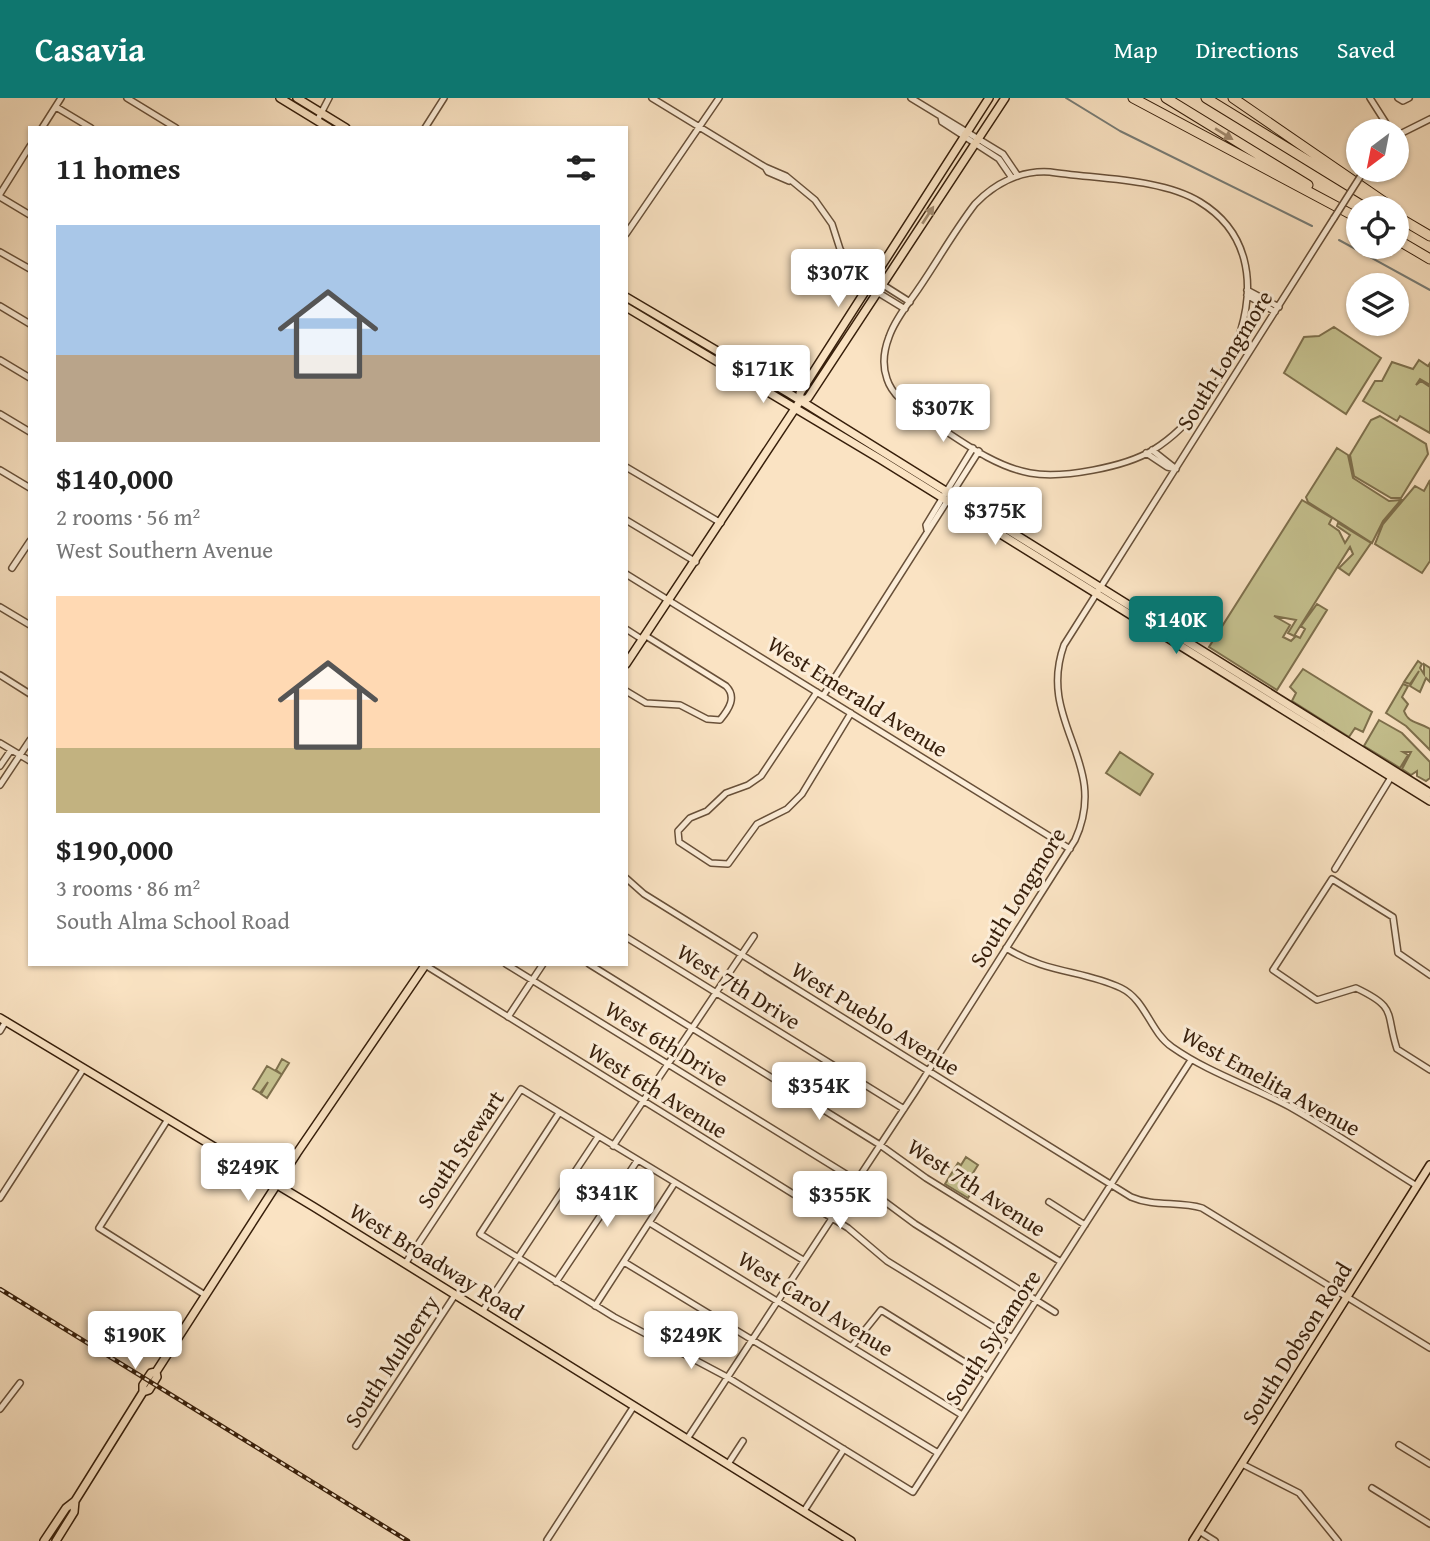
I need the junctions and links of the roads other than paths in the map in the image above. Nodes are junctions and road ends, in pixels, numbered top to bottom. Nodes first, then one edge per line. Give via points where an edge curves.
1 (61, 98) edge
2 (127, 98) edge
3 (280, 98) edge
4 (297, 98) edge
5 (329, 98) edge
6 (444, 98) edge
7 (652, 98) edge
8 (719, 98) edge
9 (911, 98) edge
10 (989, 98) edge
11 (1005, 98) edge
12 (1133, 98) edge
13 (1166, 98) edge
14 (1206, 98) edge
15 (1233, 98) edge
16 (1370, 98) edge
17 (1398, 98) edge
18 (1409, 98) edge
19 (56, 107) junction
20 (320, 117) junction
21 (1383, 119) edge
22 (1430, 119) edge
23 (43, 126) edge
24 (88, 126) edge
25 (173, 126) edge
26 (327, 126) edge
27 (341, 126) edge
28 (426, 126) edge
29 (700, 128) junction
30 (1409, 130) edge
31 (965, 133) junction
32 (976, 141) junction
33 (28, 149) edge
34 (1015, 177) junction
35 (1357, 182) edge
36 (0, 195) edge
37 (1365, 196) edge
38 (1375, 196) edge
39 (1346, 210) edge
40 (1346, 211) edge
41 (28, 214) edge
42 (1409, 223) edge
43 (628, 231) edge
44 (1430, 236) edge
45 (1409, 247) edge
46 (0, 251) edge
47 (1430, 259) edge
48 (850, 264) junction
49 (28, 269) edge
50 (874, 279) junction
51 (882, 284) junction
52 (869, 287) junction
53 (877, 292) junction
54 (1247, 292) junction
55 (628, 300) edge
56 (910, 302) junction
57 (0, 306) edge
58 (628, 308) edge
59 (905, 309) junction
60 (1277, 310) junction
61 (28, 323) edge
62 (655, 324) junction
63 (697, 338) junction
64 (695, 348) junction
65 (0, 360) edge
66 (737, 362) junction
67 (28, 377) edge
68 (798, 405) junction
69 (0, 414) edge
70 (28, 431) edge
71 (973, 448) junction
72 (979, 452) junction
73 (1149, 452) junction
74 (628, 468) edge
75 (1176, 469) junction
76 (0, 470) edge
77 (28, 487) edge
78 (947, 497) junction
79 (628, 521) edge
80 (721, 523) junction
81 (28, 544) edge
82 (696, 562) junction
83 (12, 569) dead end
84 (628, 575) edge
85 (1098, 590) junction
86 (670, 600) junction
87 (0, 607) edge
88 (28, 624) edge
89 (1154, 629) junction
90 (628, 630) edge
91 (645, 638) junction
92 (1194, 646) junction
93 (628, 661) edge
94 (0, 676) edge
95 (817, 691) junction
96 (628, 692) edge
97 (28, 693) edge
98 (823, 696) junction
99 (851, 713) junction
100 (0, 743) edge
101 (28, 743) edge
102 (11, 750) junction
103 (20, 755) junction
104 (28, 760) edge
105 (0, 766) edge
106 (1393, 774) junction
107 (0, 785) edge
108 (1430, 793) edge
109 (1430, 801) edge
110 (1070, 849) junction
111 (1335, 869) dead end
112 (628, 880) edge
113 (754, 936) dead end
114 (628, 938) edge
115 (1006, 948) junction
116 (742, 955) junction
117 (424, 966) edge
118 (427, 966) edge
119 (509, 966) edge
120 (541, 966) edge
121 (592, 966) edge
122 (1430, 975) edge
123 (532, 980) junction
124 (716, 993) junction
125 (508, 1017) junction
126 (3, 1019) edge
127 (692, 1028) junction
128 (0, 1031) edge
129 (1191, 1059) junction
130 (668, 1065) junction
131 (84, 1069) junction
132 (1430, 1070) edge
133 (928, 1071) junction
134 (644, 1101) junction
135 (904, 1110) junction
136 (559, 1113) junction
137 (168, 1119) junction
138 (598, 1137) junction
139 (880, 1145) junction
140 (614, 1146) junction
141 (637, 1161) junction
142 (1430, 1165) edge
143 (857, 1181) junction
144 (277, 1184) junction
145 (674, 1184) junction
146 (1111, 1184) junction
147 (1417, 1186) junction
148 (0, 1198) edge
149 (1049, 1202) dead end
150 (833, 1219) junction
151 (650, 1223) junction
152 (1085, 1224) junction
153 (517, 1258) junction
154 (803, 1261) junction
155 (624, 1262) junction
156 (1061, 1262) junction
157 (405, 1264) junction
158 (556, 1282) junction
159 (205, 1295) junction
160 (455, 1295) junction
161 (1347, 1297) junction
162 (778, 1299) junction
163 (1037, 1300) junction
164 (595, 1306) junction
165 (482, 1312) junction
166 (1055, 1312) dead end
167 (753, 1338) junction
168 (1012, 1338) junction
169 (852, 1346) junction
170 (1430, 1348) edge
171 (987, 1376) junction
172 (727, 1377) junction
173 (20, 1383) dead end
174 (634, 1406) junction
175 (0, 1409) edge
176 (962, 1415) junction
177 (687, 1439) junction
178 (743, 1441) dead end
179 (1399, 1445) dead end
180 (356, 1446) dead end
181 (845, 1449) junction
182 (938, 1453) junction
183 (728, 1464) junction
184 (1242, 1464) junction
185 (1430, 1464) edge
186 (1372, 1489) dead end
187 (75, 1501) junction
188 (804, 1511) junction
189 (1430, 1524) edge
190 (1199, 1531) junction
191 (547, 1540) edge
192 (44, 1541) edge
193 (56, 1541) edge
194 (851, 1541) edge
195 (1193, 1541) edge
196 (1215, 1541) edge
197 (1338, 1541) edge

1 - 19 street
2 - 25 street
3 - 20 main road
4 - 20 main road
5 - 20 street
6 - 28 street
7 - 29 street
8 - 29 street
9 - 31 street
10 - 31 main road
11 - 32 main road
12 - 40 highway
13 -> 39 highway
14 - 37 highway
15 - 38 highway
16 - 21 street
17 - 18 street
19 - 23 street
19 - 24 street
20 - 26 main road
20 - 27 main road
22 - 30 street
29 - 43 street
29 - 48 street via 810,195 828,215 839,249
31 - 32 street
31 - 50 main road
32 - 34 street
51 -> 32 main road
33 - 36 street
34 - 54 street via 1050,172 1185,194 1210,210 1231,235 1240,252
34 - 56 street via 988,191 975,204
35 - 60 street, South Longmore, bridge
36 - 41 street
42 - 44 highway
45 - 47 highway
46 - 49 street
48 - 50 street
48 - 52 street
50 - 51 street
50 - 52 main road
51 - 53 main road
51 - 56 street
52 - 53 street
52 - 68 main road via 800,393
53 - 59 street
53 - 68 main road via 808,398
54 - 60 street
54 - 73 street via 1240,339 1228,366 1193,416
55 - 63 main road
56 - 59 street
57 - 61 street
58 - 62 main road
59 - 71 street via 886,345 887,380 909,407
60 - 75 street, South Longmore
62 - 63 main road via 691,340
62 - 64 main road
63 - 66 main road
64 - 66 main road
64 - 68 main road
65 - 67 street
66 - 68 main road
68 - 78 main road
68 - 80 main road
69 - 70 street
71 - 72 street
71 - 78 street
72 - 73 street via 1021,471 1048,475 1114,465
72 - 78 street
73 - 75 street
74 - 80 street
75 - 85 street, South Longmore
76 - 77 street
78 - 85 main road
78 - 98 street
79 - 82 street
80 - 82 main road
81 - 83 street
82 - 86 main road
84 - 86 street, West Emerald Avenue
85 - 89 main road
85 - 92 main road
85 - 110 street, South Longmore via 1067,639 1056,679 1062,717 1082,762 1086,785 1083,820
86 - 91 main road
86 - 95 street, West Emerald Avenue
87 - 88 street
89 - 92 main road via 1187,647
89 - 106 main road
90 - 91 street
91 - 93 main road
91 - 96 street via 726,685 732,697 720,720 713,721 680,705 646,703
92 - 106 main road
94 - 97 street
95 - 98 street, West Emerald Avenue
95 - 99 street via 761,776 687,820 678,831 679,842 711,863 728,864 757,824 802,794
98 - 99 street, West Emerald Avenue
99 - 110 street, West Emerald Avenue
100 - 102 street
101 - 103 street
102 - 103 street
102 - 105 street
103 - 104 street
103 - 107 street
106 - 108 main road
106 - 109 main road
106 - 111 street
110 - 115 street, South Longmore
112 - 116 street, West Pueblo Avenue
113 - 116 street
114 - 124 street, West 7th Drive
115 - 129 street, West Emelita Avenue via 1040,967 1120,988 1140,1005 1164,1041
115 - 133 street, South Longmore
116 - 124 street
116 - 133 street, West Pueblo Avenue
117 - 144 main road
118 - 125 street, West 6th Avenue
119 - 123 street, West 6th Drive
120 - 123 street
121 - 127 street, West 7th Avenue
122 - 132 street via 1398,953 1393,917 1332,879 1273,970 1317,1000 1356,988 1386,1006 1397,1049
123 - 125 street
123 - 130 street, West 6th Drive
124 - 127 street
124 - 135 street, West 7th Drive
125 - 134 street, West 6th Avenue
126 - 128 street
126 - 131 main road, West Broadway Road
127 - 130 street
127 - 139 street, West 7th Avenue
129 - 146 street, South Sycamore
129 - 147 street, West Emelita Avenue via 1290,1107
130 - 134 street
130 - 143 street, West 6th Drive
131 - 137 main road, West Broadway Road
131 - 148 street
133 - 135 street, South Longmore
133 - 146 street, West Pueblo Avenue
134 - 140 street
134 - 150 street, West 6th Avenue
135 - 139 street, South Longmore
136 - 138 street
136 - 153 street via 480,1234
136 - 157 street, South Stewart via 522,1089
137 - 144 main road, West Broadway Road
137 - 159 street via 99,1228
138 - 140 street
138 - 153 street
139 - 143 street, South Longmore
139 - 156 street, West 7th Avenue
140 - 141 street
141 - 145 street
141 - 158 street
142 - 147 main road, South Dobson Road
143 - 150 street, South Longmore
143 - 163 street, West 6th Drive via 915,1224
144 - 157 main road, West Broadway Road
144 - 159 main road
145 - 151 street
145 - 154 street
146 - 152 street, South Sycamore
146 - 161 street, West Pueblo Avenue via 1141,1201 1202,1208
147 - 161 main road, South Dobson Road
149 - 152 street
150 - 154 street, South Longmore
150 - 168 street, West 6th Avenue via 887,1261
151 - 155 street
151 - 162 street, West Carol Avenue
152 - 156 street, South Sycamore
153 - 158 street
153 - 165 street
154 - 162 street, South Longmore
155 - 164 street
155 - 167 street
156 - 163 street, South Sycamore
157 - 160 main road, West Broadway Road
158 - 164 street
159 - 187 main road via 156,1372 158,1377 143,1392
160 - 165 main road, West Broadway Road
160 - 180 street, South Mulberry
161 - 170 street, West Pueblo Avenue
161 - 184 main road, South Dobson Road
162 - 167 street, South Longmore
162 - 169 street, West Carol Avenue
163 - 166 street, West 6th Drive
163 - 168 street, South Sycamore
164 - 172 street
165 - 174 main road, West Broadway Road
167 - 172 street, South Longmore
167 - 182 street
168 - 171 street, South Sycamore
169 - 171 street via 881,1310
169 - 176 street, West Carol Avenue
171 - 176 street, South Sycamore
172 - 177 street, South Longmore
172 - 181 street
173 - 175 street
174 - 177 main road, West Broadway Road
174 - 191 street
176 - 182 street, South Sycamore
177 - 183 main road, West Broadway Road
178 - 183 street
179 - 185 street
181 - 182 street, South Sycamore via 913,1492
181 - 188 street
183 - 188 main road, West Broadway Road
184 - 190 main road, South Dobson Road
184 - 197 street via 1299,1493
186 - 189 street
187 - 192 main road
187 - 193 main road via 74,1512
188 - 194 main road, West Broadway Road
190 - 195 main road, South Dobson Road
190 - 196 street

